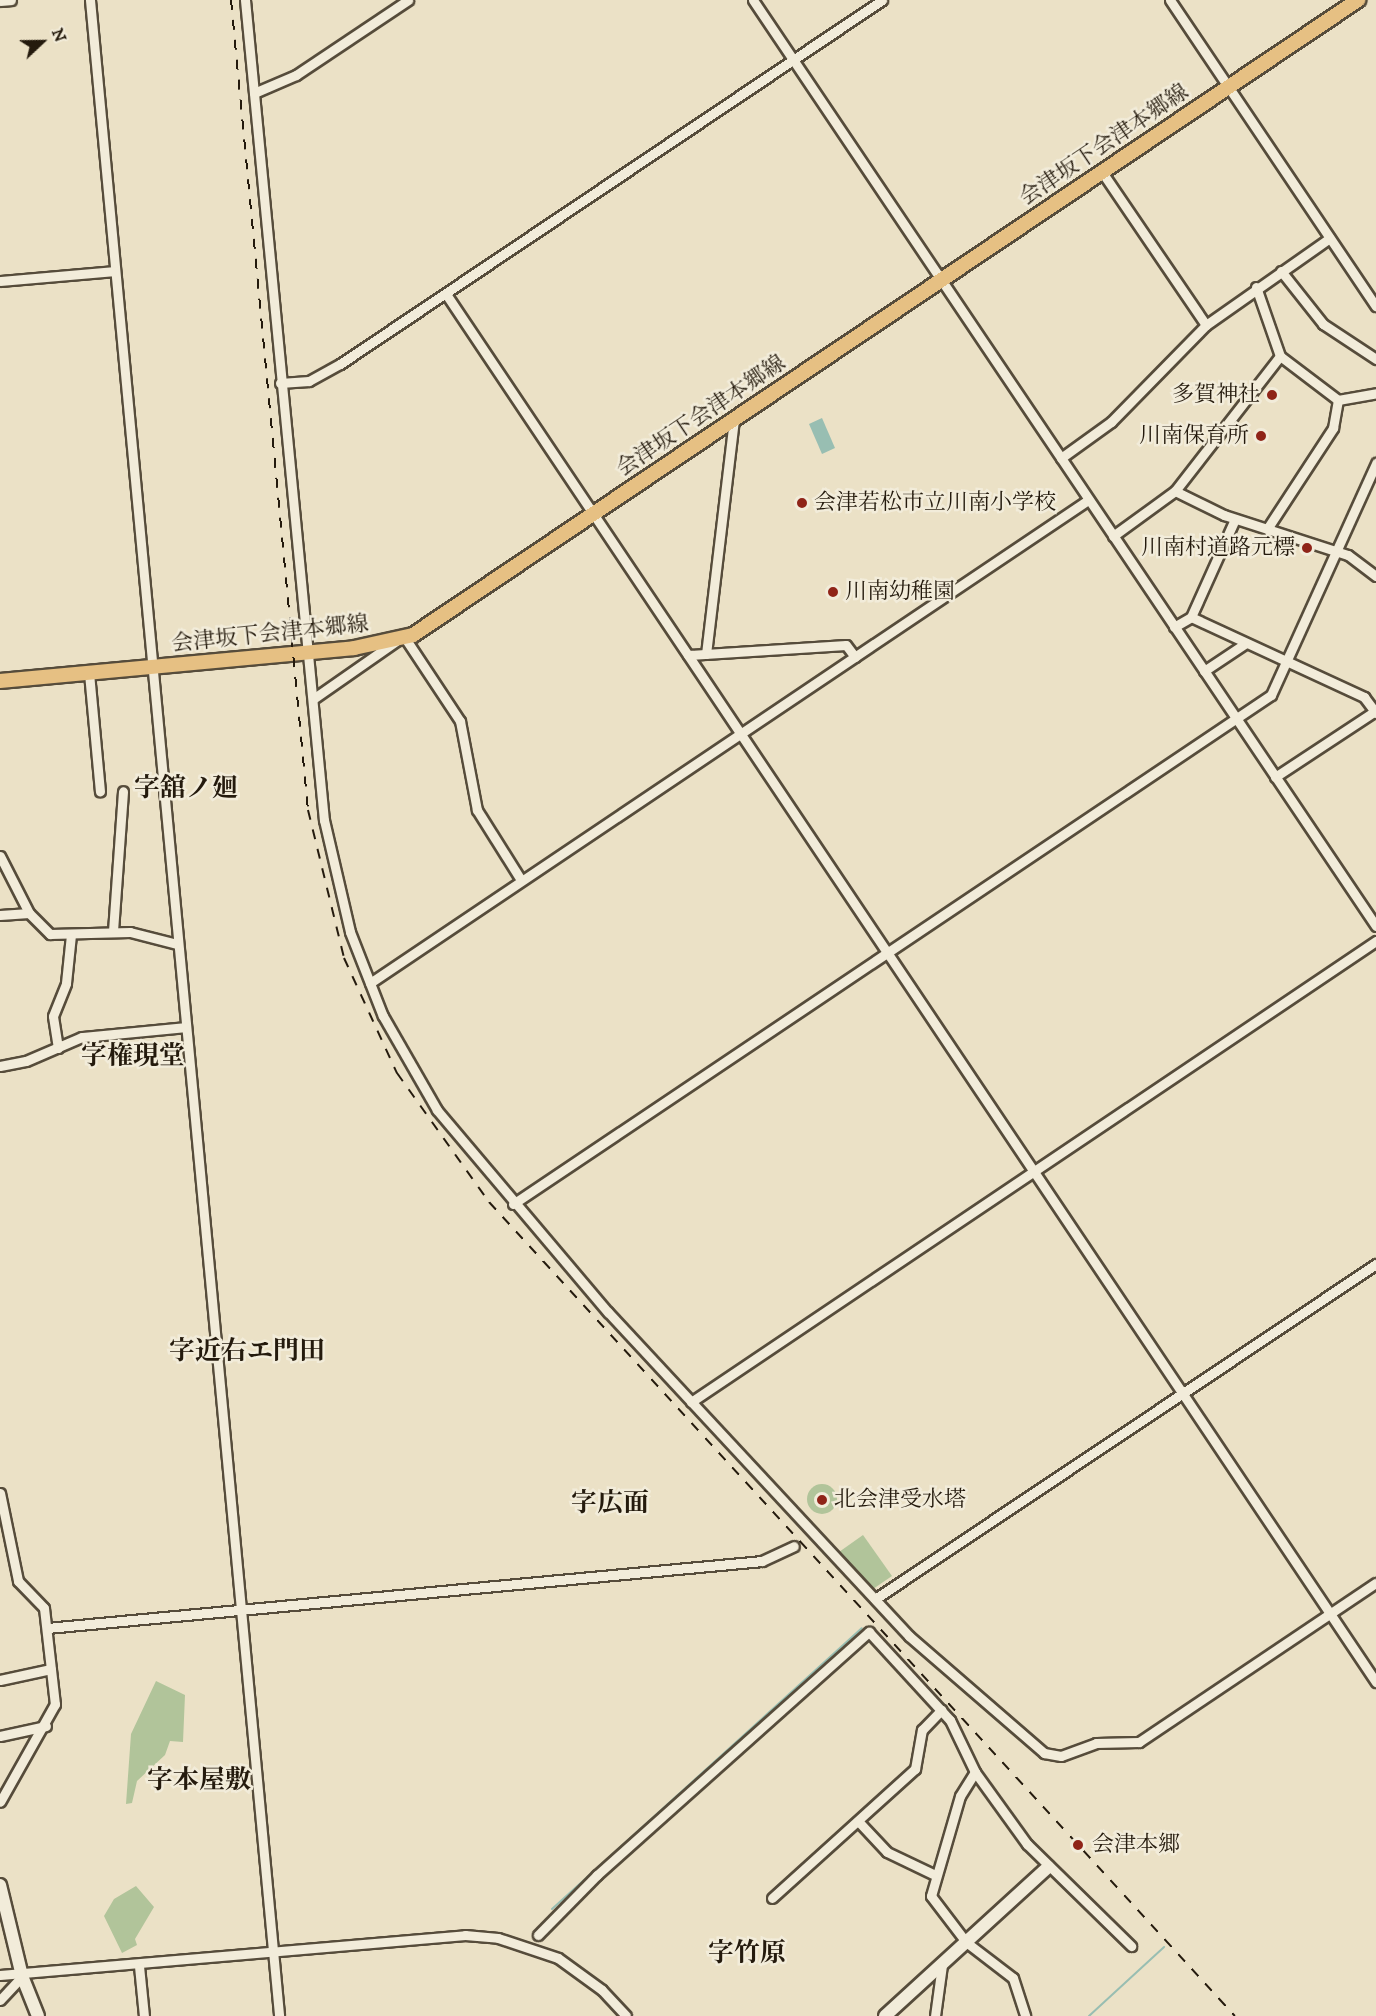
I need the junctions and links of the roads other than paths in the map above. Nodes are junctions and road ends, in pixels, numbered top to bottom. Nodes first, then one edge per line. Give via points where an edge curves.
1 (11, 0) edge
2 (90, 0) edge
3 (245, 0) edge
4 (408, 0) edge
5 (753, 0) edge
6 (882, 0) edge
7 (1170, 0) edge
8 (1358, 0) edge
9 (0, 1) edge
10 (793, 60) junction
11 (1229, 87) junction
12 (254, 93) junction
13 (1102, 172) junction
14 (1330, 238) junction
15 (114, 271) junction
16 (1281, 271) junction
17 (941, 279) junction
18 (0, 282) edge
19 (1256, 287) junction
20 (446, 294) junction
21 (1376, 306) edge
22 (1206, 325) junction
23 (1280, 356) junction
24 (1376, 359) edge
25 (280, 383) junction
26 (1376, 393) edge
27 (1338, 400) junction
28 (734, 418) junction
29 (1061, 458) junction
30 (1376, 463) edge
31 (1175, 491) junction
32 (1088, 500) junction
33 (592, 514) junction
34 (1236, 519) junction
35 (1267, 529) junction
36 (1113, 536) junction
37 (1333, 550) junction
38 (1376, 576) edge
39 (1191, 617) junction
40 (1174, 627) junction
41 (401, 640) junction
42 (1245, 643) junction
43 (306, 652) junction
44 (706, 654) junction
45 (688, 655) junction
46 (855, 657) junction
47 (1282, 661) junction
48 (151, 666) junction
49 (1204, 671) junction
50 (89, 673) junction
51 (0, 681) edge
52 (313, 699) junction
53 (1374, 707) edge
54 (1236, 719) junction
55 (740, 734) junction
56 (1275, 777) junction
57 (100, 791) dead end
58 (123, 791) dead end
59 (0, 856) edge
60 (521, 880) junction
61 (29, 913) junction
62 (0, 915) edge
63 (1376, 926) edge
64 (113, 931) junction
65 (71, 935) junction
66 (1376, 941) edge
67 (177, 944) junction
68 (888, 953) junction
69 (370, 982) junction
70 (185, 1028) junction
71 (58, 1048) junction
72 (0, 1066) edge
73 (1034, 1171) junction
74 (513, 1204) junction
75 (1376, 1264) edge
76 (1184, 1393) junction
77 (691, 1402) junction
78 (0, 1492) edge
79 (794, 1546) dead end
80 (1376, 1583) edge
81 (875, 1599) junction
82 (241, 1609) junction
83 (1330, 1614) junction
84 (47, 1628) junction
85 (51, 1669) junction
86 (0, 1680) edge
87 (1376, 1682) edge
88 (941, 1710) junction
89 (46, 1726) junction
90 (0, 1736) edge
91 (975, 1772) junction
92 (0, 1802) edge
93 (858, 1821) junction
94 (1048, 1867) junction
95 (935, 1875) junction
96 (0, 1885) edge
97 (772, 1898) dead end
98 (538, 1935) dead end
99 (966, 1942) junction
100 (1131, 1946) dead end
101 (273, 1954) junction
102 (942, 1965) junction
103 (139, 1966) junction
104 (0, 1975) edge
105 (22, 1976) junction
106 (0, 2000) edge
107 (38, 2016) edge
108 (144, 2016) edge
109 (279, 2016) edge
110 (626, 2016) edge
111 (885, 2016) edge
112 (935, 2016) edge
113 (1025, 2016) edge

1 - 9 street
2 - 15 street
3 - 12 street
4 - 12 street via 296,75
5 - 10 street
6 - 10 street
7 - 11 street
8 - 11 main road, 会津坂下会津本郷線
10 - 17 street
10 - 20 street
11 - 13 main road, 会津坂下会津本郷線
11 - 14 street
12 - 25 street
13 - 17 main road, 会津坂下会津本郷線
13 - 22 street
14 - 16 street
14 - 21 street
15 - 18 street
15 - 48 street
16 - 19 street
16 - 24 street via 1317,318
17 - 28 main road, 会津坂下会津本郷線
17 - 29 street
19 - 22 street
19 - 23 street
20 - 25 street via 320,377
20 - 33 street
22 - 29 street via 1111,422
23 - 27 street
23 - 31 street
25 - 43 street
26 - 27 street
27 - 35 street via 1333,428
28 - 33 main road, 会津坂下会津本郷線
28 - 44 street
29 - 32 street
30 - 37 street
31 - 34 street
31 - 36 street
32 - 36 street
32 - 46 street
33 - 41 main road, 会津坂下会津本郷線
33 - 45 street
34 - 35 street
34 - 39 street
35 - 37 street
36 - 40 street
37 - 38 street
37 - 47 street
39 - 40 street
39 - 42 street
40 - 49 street
41 - 43 main road, 会津坂下会津本郷線
41 - 52 street
41 - 60 street via 460,721 481,820
42 - 47 street
42 - 49 street
43 - 48 main road, 会津坂下会津本郷線
43 - 52 street
44 - 45 street
44 - 46 street via 846,645
45 - 55 street
46 - 55 street
47 - 53 street via 1364,697
47 - 54 street via 1271,694
48 - 50 main road, 会津坂下会津本郷線
48 - 67 street
49 - 54 street
50 - 51 main road, 会津坂下会津本郷線
50 - 57 street
52 - 69 street via 328,844
53 - 56 street
54 - 56 street
54 - 68 street
55 - 60 street
55 - 68 street
56 - 63 street
58 - 64 street
59 - 61 street
60 - 69 street
61 - 62 street
61 - 65 street via 50,934
64 - 65 street
64 - 67 street
65 - 71 street via 66,983 53,1016
66 - 73 street
67 - 70 street
68 - 73 street
68 - 74 street
69 - 74 street via 402,1053 437,1110
70 - 71 street via 82,1037
70 - 82 street
71 - 72 street
73 - 76 street
73 - 77 street
74 - 77 street
75 - 76 street
76 - 81 street
76 - 83 street
77 - 81 street
78 - 84 street via 18,1581 41,1602
79 - 82 street via 771,1560
80 - 83 street
81 - 83 street via 954,1679 1052,1756 1096,1743 1139,1742
82 - 84 street
82 - 101 street
83 - 87 street
84 - 85 street
85 - 86 street
85 - 89 street via 55,1704
88 - 91 street via 964,1742
88 - 93 street via 922,1730 915,1769
88 - 98 street via 869,1632 597,1875
89 - 90 street
89 - 92 street
91 - 94 street
91 - 95 street via 960,1796
93 - 95 street via 887,1852
93 - 97 street
94 - 99 main road
94 - 100 street
95 - 99 street via 934,1904
96 - 105 main road
99 - 102 main road
99 - 113 street via 1013,1978
101 - 103 street
101 - 109 street
101 - 110 street via 465,1935 498,1938 575,1968
102 - 111 main road
102 - 112 street
103 - 105 street
103 - 108 street
104 - 105 street
105 - 106 street
105 - 107 main road

